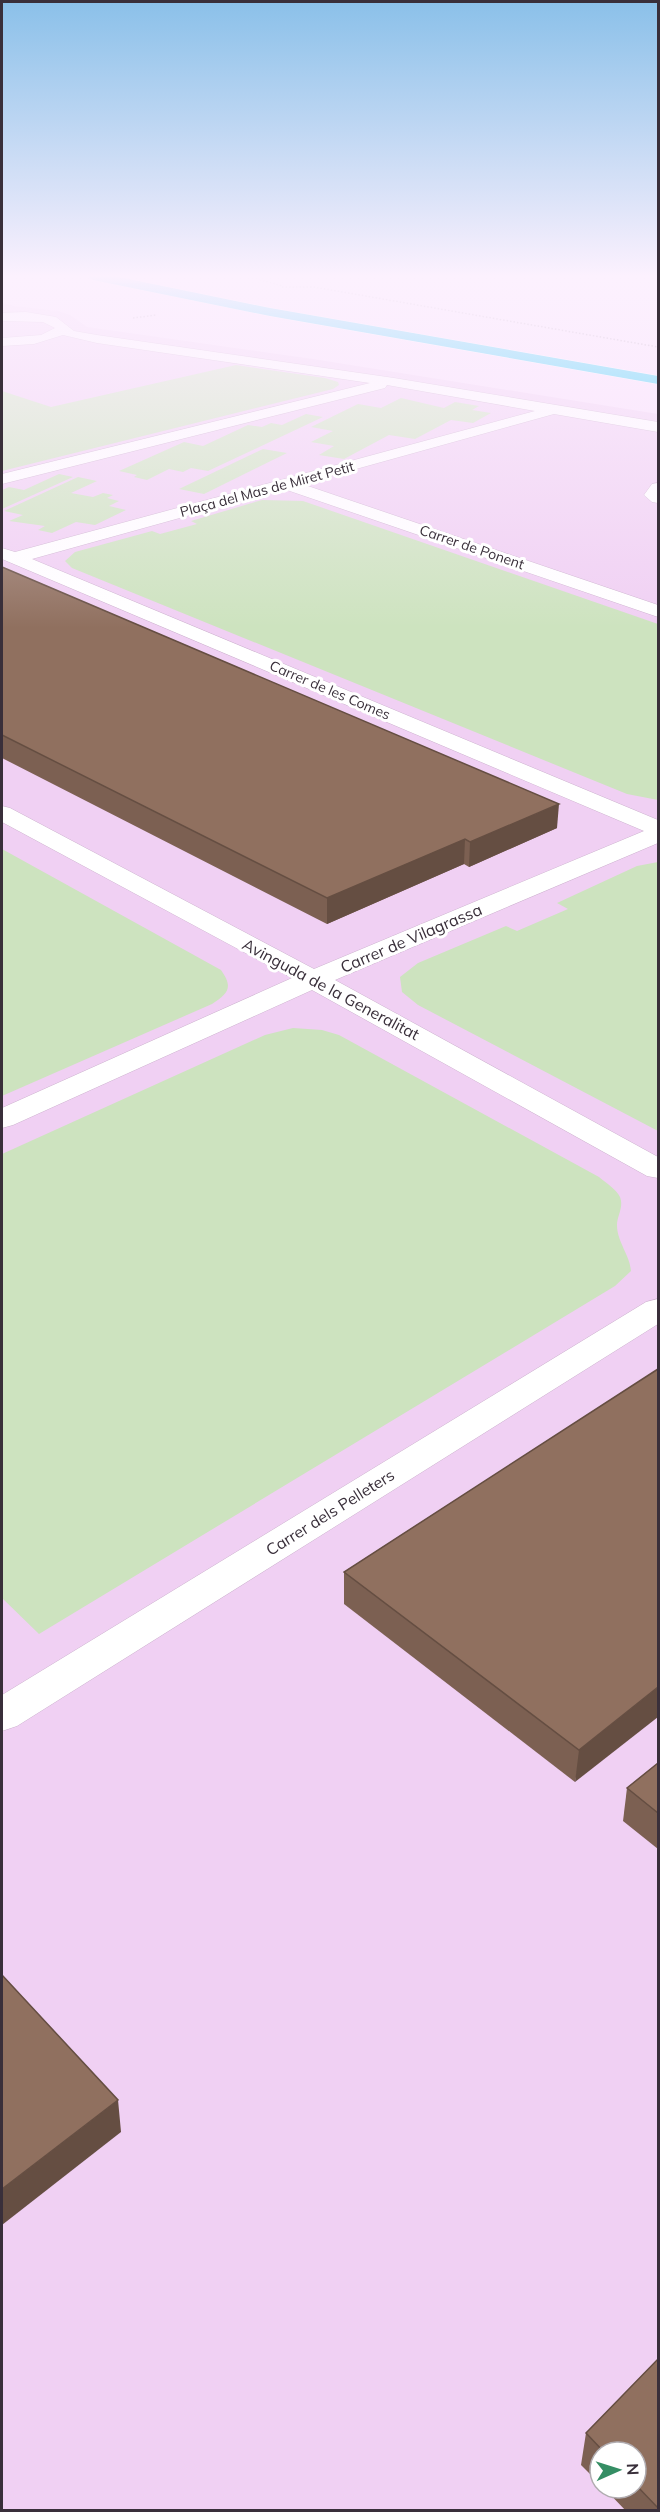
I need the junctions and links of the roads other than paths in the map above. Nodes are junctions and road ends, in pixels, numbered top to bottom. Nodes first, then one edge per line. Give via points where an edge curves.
1 (349, 393) edge
2 (459, 393) edge
3 (556, 410) junction
4 (658, 427) edge
5 (2, 479) edge
6 (285, 484) junction
7 (658, 488) edge
8 (658, 498) edge
9 (7, 556) edge
10 (658, 611) edge
11 (2, 813) edge
12 (658, 828) edge
13 (658, 834) edge
14 (313, 979) junction
15 (2, 1119) edge
16 (658, 1169) edge
17 (658, 1309) edge
18 (2, 1714) edge

1 - 5 street
2 - 3 street
3 - 4 street
3 - 6 street, Plaça del Mas de Miret Petit
6 - 9 street, Plaça del Mas de Miret Petit
6 - 10 street, Carrer de Ponent
7 - 8 street via 653,495
9 - 12 street, Carrer de les Comes
11 - 14 street, Avinguda de la Generalitat
13 - 14 street, Carrer de Vilagrassa
14 - 15 street, Carrer de Vilagrassa
14 - 16 street, Avinguda de la Generalitat
17 - 18 street, Carrer dels Pelleters

